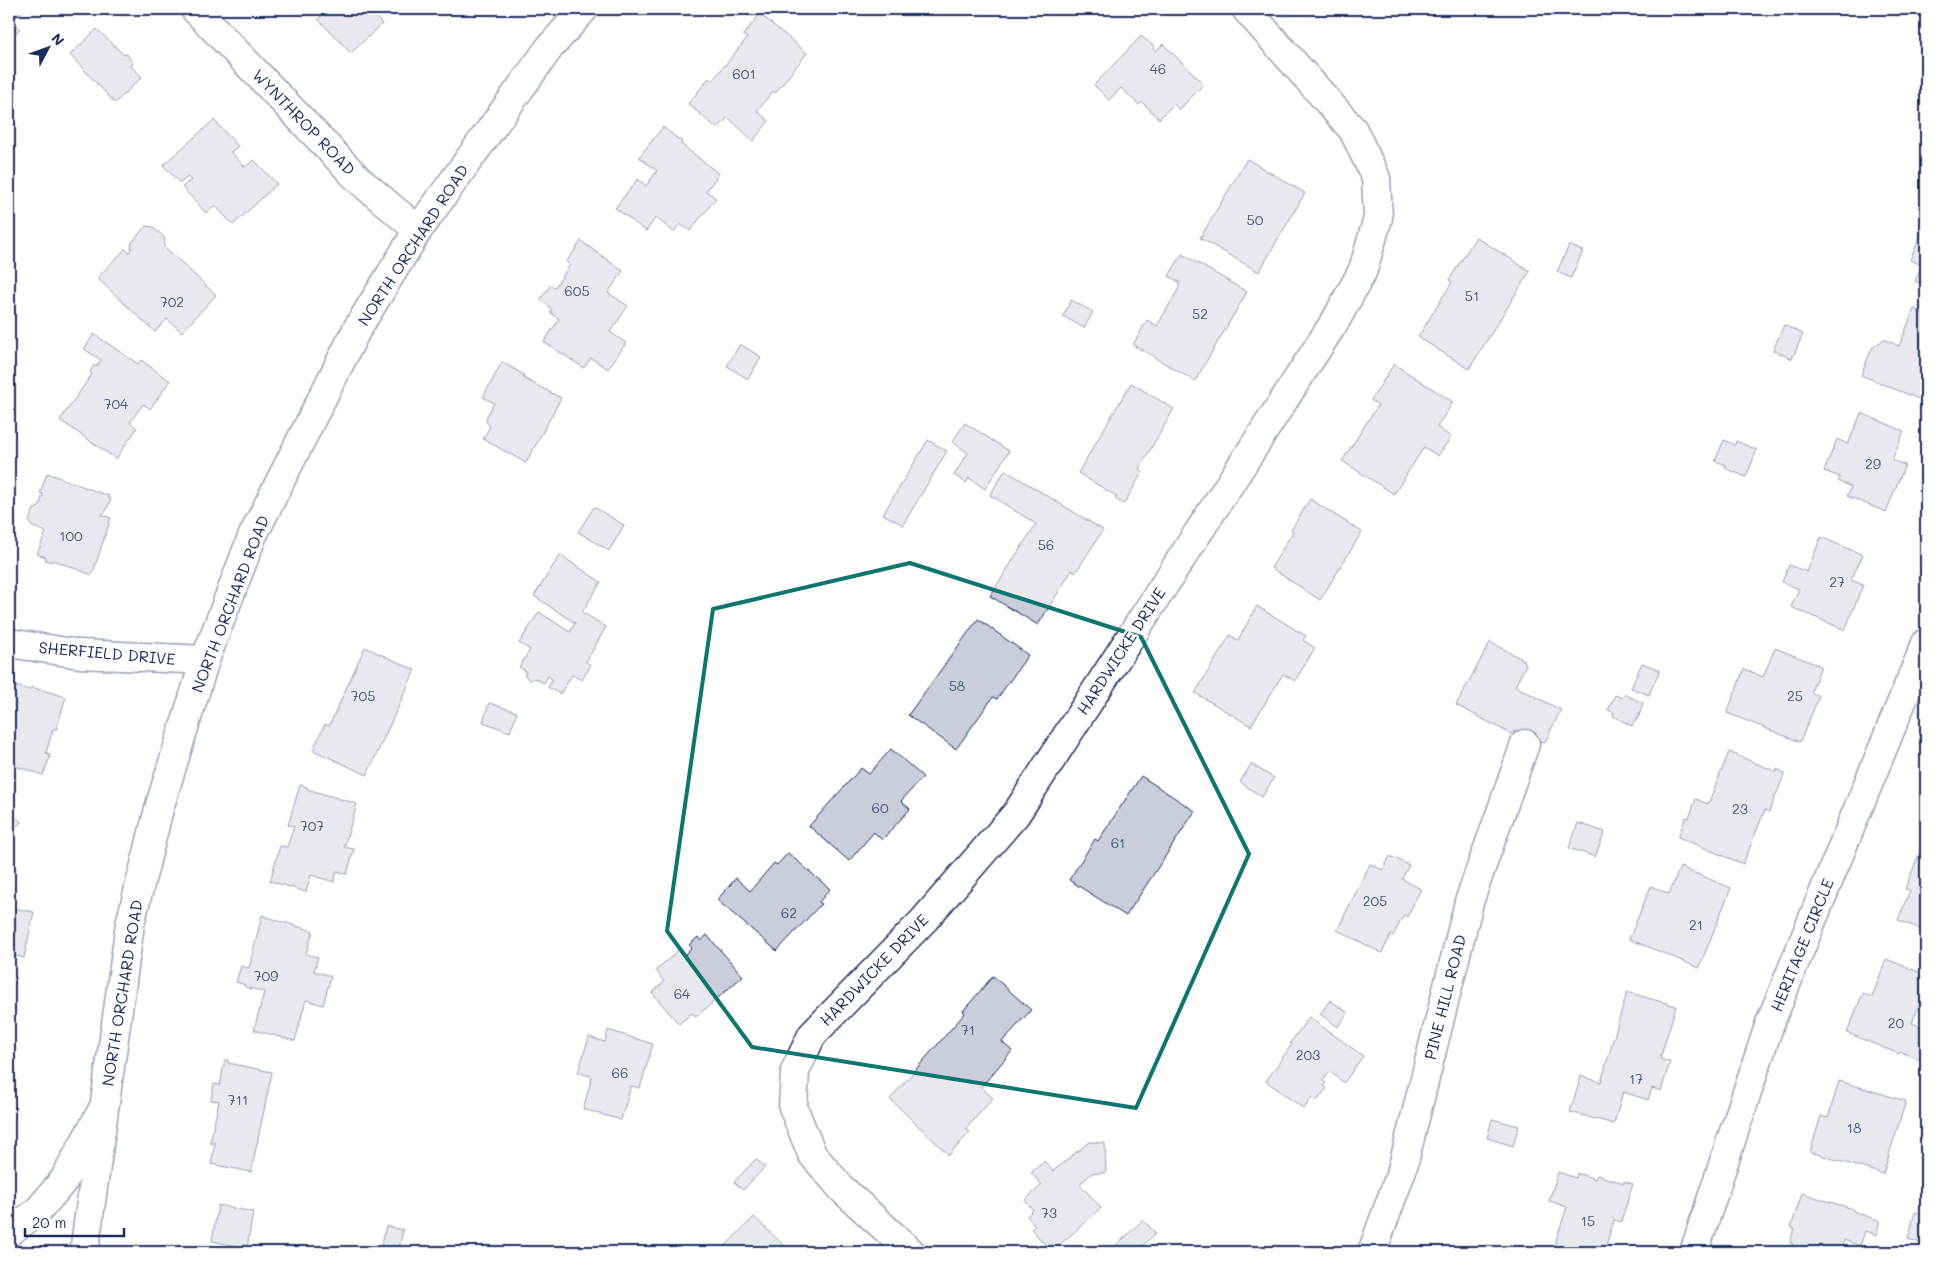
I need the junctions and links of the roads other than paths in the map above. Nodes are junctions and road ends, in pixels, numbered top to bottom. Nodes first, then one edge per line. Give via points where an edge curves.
1 (195, 9) edge
2 (584, 9) edge
3 (1246, 9) edge
4 (418, 230) junction
5 (1926, 643) edge
6 (9, 644) edge
7 (205, 660) junction
8 (1525, 744) dead end
9 (104, 1107) junction
10 (9, 1232) edge
11 (84, 1252) edge
12 (911, 1252) edge
13 (1372, 1252) edge
14 (1694, 1252) edge

1 - 4 street, WYNTHROP ROAD via 359,180
2 - 4 street, NORTH ORCHARD ROAD via 550,48
3 - 12 street, HARDWICKE DRIVE via 1353,130 1376,178 1378,218 1363,270 1337,318 1016,814 924,920 812,1035 795,1071 793,1108 812,1154 842,1189
4 - 7 street, NORTH ORCHARD ROAD via 357,329 252,537
5 - 14 street, HERITAGE CIRCLE via 1770,1024
6 - 7 street, SHERFIELD DRIVE via 80,654
7 - 9 street, NORTH ORCHARD ROAD via 160,805 130,924
8 - 13 street, PINE HILL ROAD via 1469,902 1402,1170
9 - 10 street via 64,1180 37,1212
9 - 11 street, NORTH ORCHARD ROAD

